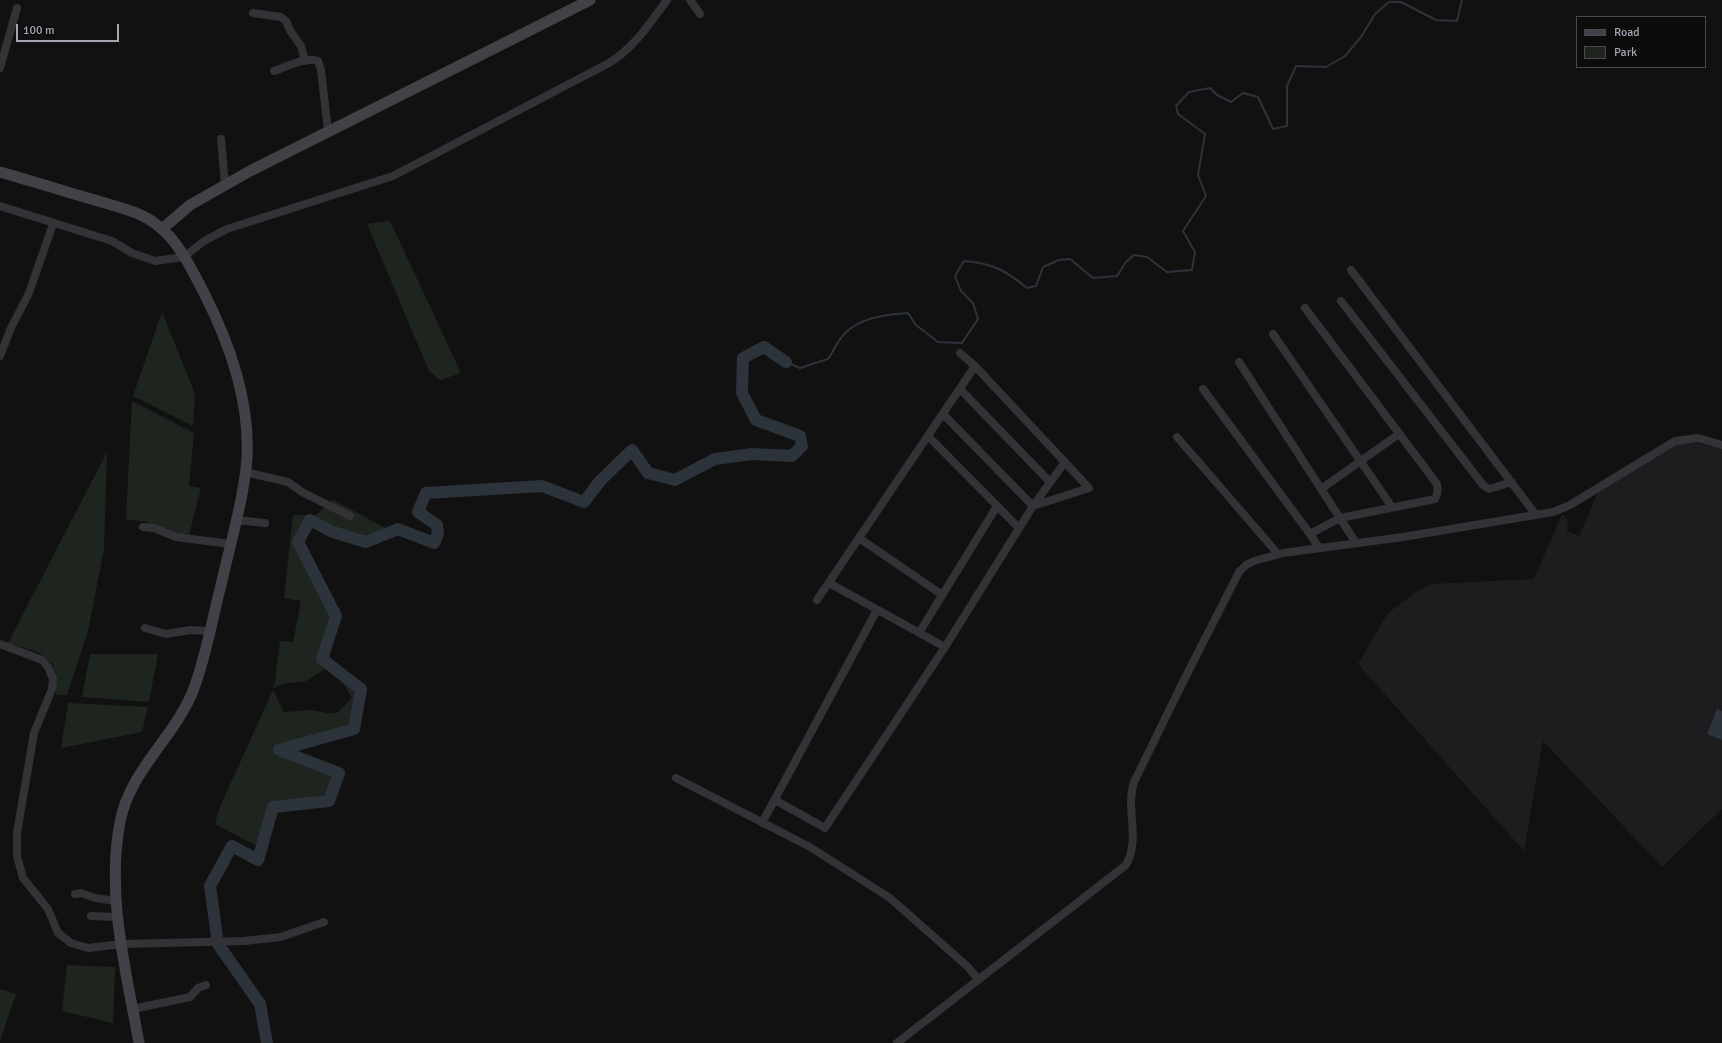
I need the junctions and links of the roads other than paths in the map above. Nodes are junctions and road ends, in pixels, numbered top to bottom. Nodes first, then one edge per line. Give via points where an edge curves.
1 (590, 0) edge
2 (667, 0) edge
3 (690, 0) edge
4 (17, 8) dead end
5 (253, 13) dead end
6 (700, 14) dead end
7 (305, 60) junction
8 (0, 68) edge
9 (274, 71) dead end
10 (328, 131) junction
11 (221, 139) dead end
12 (0, 172) edge
13 (225, 185) junction
14 (0, 206) edge
15 (53, 224) junction
16 (162, 228) junction
17 (184, 257) junction
18 (1351, 270) dead end
19 (1341, 301) dead end
20 (1305, 308) dead end
21 (1273, 334) dead end
22 (960, 353) dead end
23 (0, 356) edge
24 (1239, 362) dead end
25 (976, 366) junction
26 (960, 389) junction
27 (1203, 389) dead end
28 (943, 414) junction
29 (1399, 434) junction
30 (928, 436) junction
31 (1178, 437) dead end
32 (1722, 445) edge
33 (1065, 462) junction
34 (1361, 462) junction
35 (245, 472) junction
36 (1050, 482) junction
37 (1512, 482) junction
38 (1321, 489) junction
39 (997, 506) junction
40 (1033, 506) junction
41 (1392, 507) junction
42 (1536, 515) junction
43 (350, 516) dead end
44 (1340, 518) junction
45 (235, 520) junction
46 (265, 523) dead end
47 (143, 527) dead end
48 (1019, 528) junction
49 (1310, 534) junction
50 (859, 538) junction
51 (1356, 543) junction
52 (230, 544) junction
53 (1319, 548) junction
54 (1278, 554) junction
55 (829, 583) junction
56 (941, 594) junction
57 (817, 600) dead end
58 (877, 610) junction
59 (144, 628) dead end
60 (210, 631) junction
61 (919, 632) junction
62 (0, 644) edge
63 (945, 647) junction
64 (676, 778) dead end
65 (775, 800) junction
66 (762, 823) junction
67 (75, 894) dead end
68 (116, 901) junction
69 (91, 916) dead end
70 (116, 917) junction
71 (324, 922) dead end
72 (122, 944) junction
73 (978, 979) junction
74 (206, 985) dead end
75 (133, 1009) junction
76 (138, 1043) edge
77 (897, 1043) edge

1 - 10 street
2 - 17 street via 633,44 609,63 393,176 227,229 204,241
3 - 6 street
4 - 8 street
5 - 7 street via 286,20 301,46
7 - 9 street
7 - 10 street via 318,61 321,70
10 - 13 street
11 - 13 street
12 - 16 street via 134,213
13 - 16 street via 190,205
14 - 15 street
15 - 17 street via 112,241 148,260 163,262
15 - 23 street via 29,293
16 - 17 street
17 - 35 street via 210,305 236,377 247,436
18 - 37 street
19 - 37 street via 1483,485 1489,489
20 - 29 street
21 - 34 street
22 - 25 street
24 - 38 street
25 - 26 street
25 - 33 street
26 - 28 street
26 - 36 street
27 - 49 street
28 - 30 street
28 - 40 street
29 - 34 street
29 - 41 street via 1436,484 1438,494 1435,499
30 - 39 street
30 - 50 street
31 - 54 street
32 - 42 street via 1698,438 1676,441 1570,506
33 - 36 street
33 - 40 street via 1089,488
34 - 38 street
34 - 41 street
35 - 43 street via 288,482 302,492
35 - 45 street
36 - 40 street
37 - 42 street
38 - 44 street
39 - 48 street
39 - 56 street
40 - 48 street
41 - 44 street
42 - 51 street
44 - 49 street
44 - 51 street
45 - 46 street
45 - 52 street
47 - 52 street via 176,536
48 - 63 street
49 - 53 street
50 - 55 street
50 - 56 street
51 - 53 street
52 - 60 street
53 - 54 street
54 - 73 street via 1254,561 1239,572 1163,720 1132,788 1133,840 1131,855 1126,865
55 - 57 street
55 - 58 street
56 - 61 street
58 - 61 street
58 - 65 street
59 - 60 street via 166,634 190,630
60 - 68 street via 189,699 146,762 130,792 120,820 115,861
61 - 63 street
62 - 72 street via 42,660 53,679 52,689 34,733 17,833 17,856 23,878 48,909 58,933 71,943 88,948
63 - 65 street via 825,828
64 - 66 street
65 - 66 street
66 - 73 street via 810,847 890,898 968,967
67 - 68 street
68 - 70 street
69 - 70 street
70 - 72 street
71 - 72 street via 281,937 237,941
72 - 75 street
73 - 77 street
74 - 75 street via 198,988 190,998
75 - 76 street

